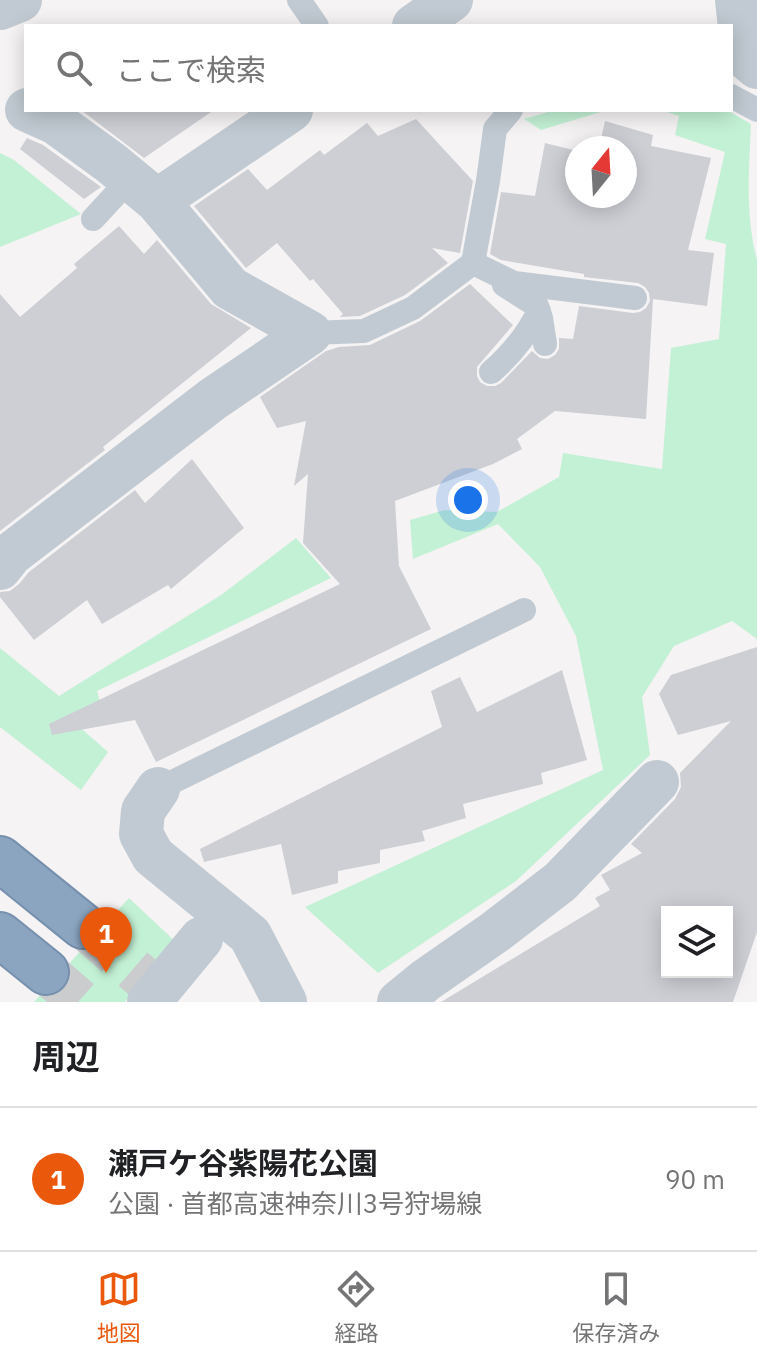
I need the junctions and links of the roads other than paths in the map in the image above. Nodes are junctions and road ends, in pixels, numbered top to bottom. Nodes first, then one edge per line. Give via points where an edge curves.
1 (20, 0) edge
2 (299, 0) edge
3 (451, 0) edge
4 (737, 0) edge
5 (0, 8) edge
6 (316, 24) edge
7 (417, 24) edge
8 (757, 67) edge
9 (733, 97) edge
10 (0, 101) edge
11 (24, 109) edge
12 (757, 110) edge
13 (31, 112) edge
14 (287, 112) edge
15 (509, 112) edge
16 (144, 190) junction
17 (93, 219) dead end
18 (473, 263) junction
19 (635, 298) dead end
20 (539, 311) junction
21 (310, 333) junction
22 (545, 344) dead end
23 (491, 372) dead end
24 (0, 568) edge
25 (524, 610) dead end
26 (657, 782) dead end
27 (158, 789) joint
28 (0, 859) edge
29 (83, 926) tunnel mouth
30 (0, 935) edge
31 (201, 939) dead end
32 (46, 972) tunnel mouth
33 (149, 1002) edge
34 (285, 1002) edge
35 (399, 1002) edge

1 - 5 street
2 - 6 lane
3 - 7 street
4 - 8 street via 743,55
9 - 12 lane
10 - 11 street
13 - 16 street via 56,123
14 - 16 street
15 - 18 lane via 495,129
16 - 17 lane
16 - 21 street via 230,288
18 - 19 lane via 514,283
18 - 20 lane
18 - 21 lane via 413,308 364,331
20 - 22 lane
20 - 23 lane via 523,338
21 - 24 street via 213,399 11,554
25 - 27 lane
26 - 35 street via 560,882
27 - 34 street via 143,811 141,834 153,856 250,935
28 - 29 highway
30 - 32 highway
31 - 33 street

